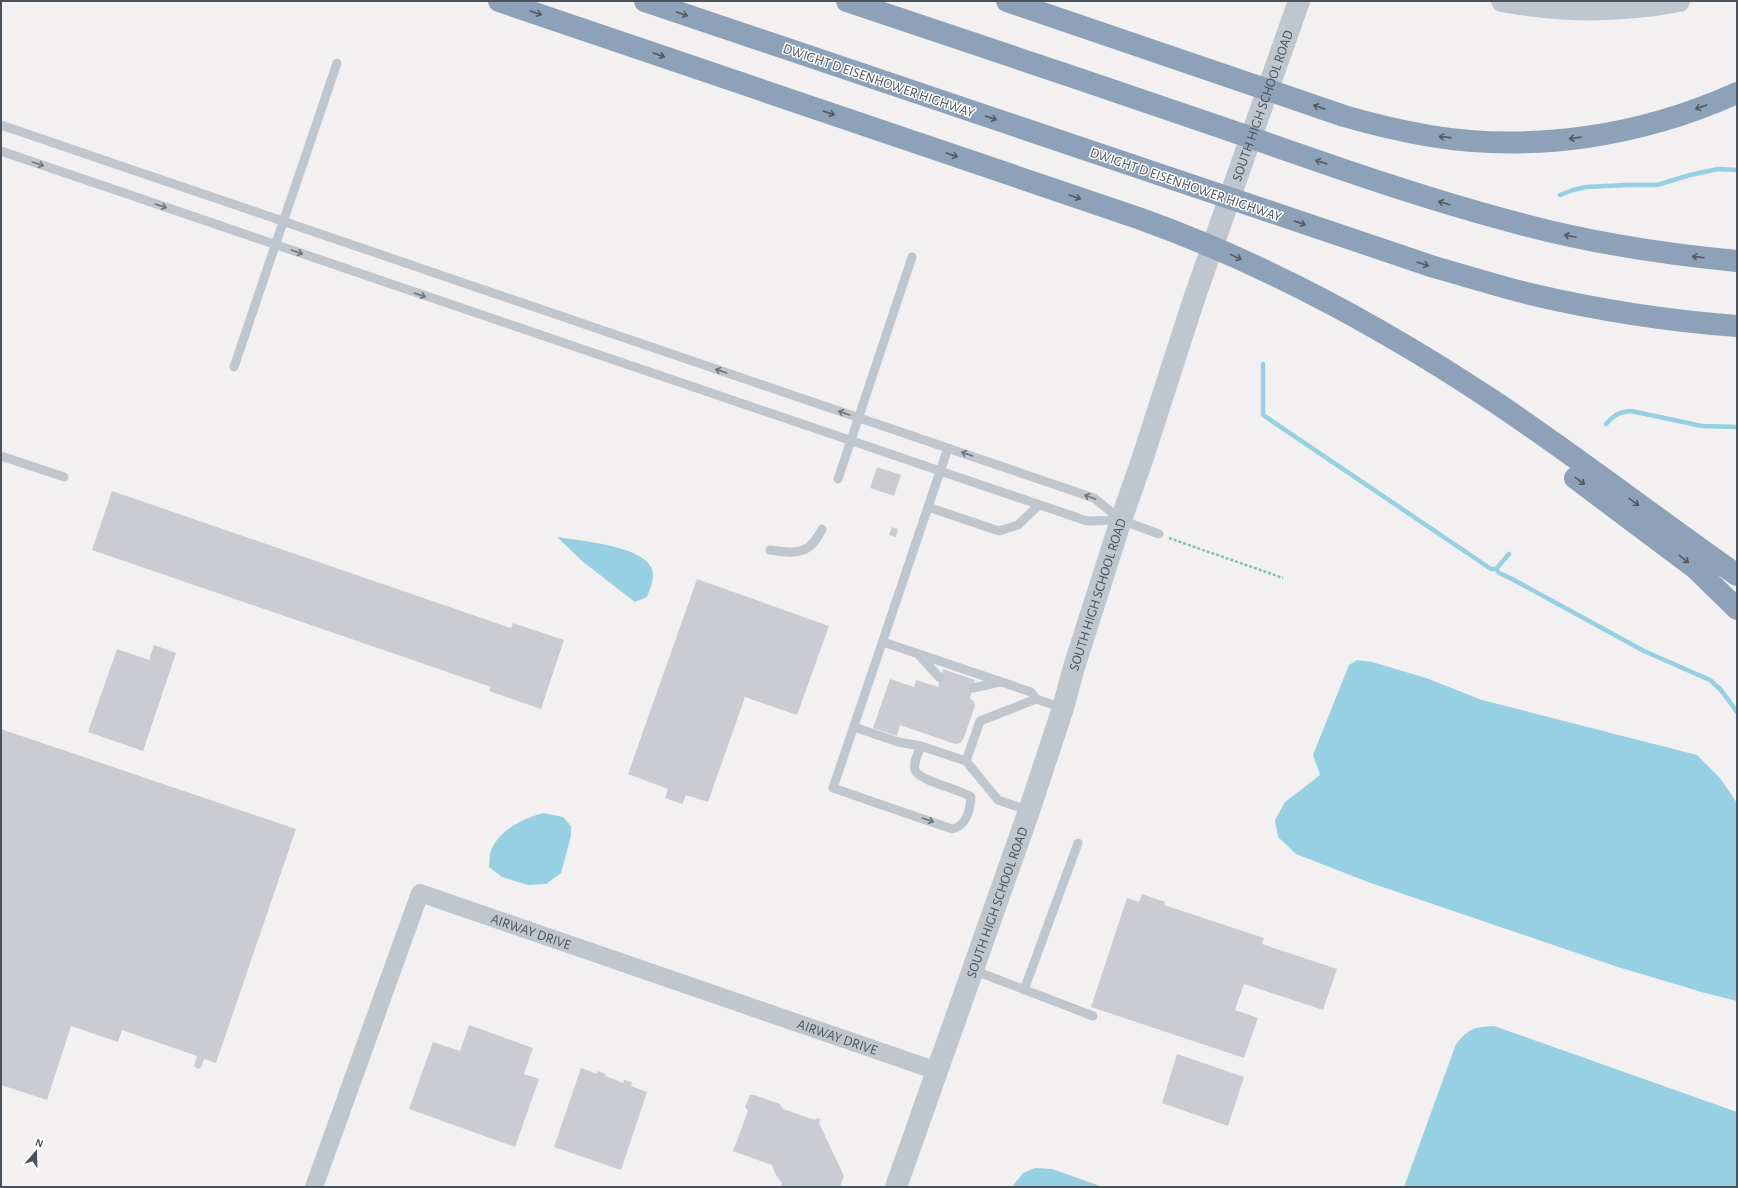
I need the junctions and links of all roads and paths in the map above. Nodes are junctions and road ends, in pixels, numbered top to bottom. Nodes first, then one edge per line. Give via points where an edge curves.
1 (499, 1) edge
2 (645, 1) edge
3 (847, 1) edge
4 (1007, 1) edge
5 (1299, 1) edge
6 (1502, 1) edge
7 (1679, 1) edge
8 (337, 63) dead end
9 (1737, 93) edge
10 (1, 125) edge
11 (1, 152) edge
12 (283, 221) junction
13 (275, 244) junction
14 (912, 258) dead end
15 (1737, 261) edge
16 (1737, 326) edge
17 (1379, 330) junction
18 (234, 367) dead end
19 (858, 418) junction
20 (851, 440) junction
21 (948, 448) junction
22 (1, 456) edge
23 (940, 471) junction
24 (64, 477) dead end
25 (838, 479) dead end
26 (1039, 505) junction
27 (928, 507) junction
28 (1120, 520) junction
29 (822, 529) dead end
30 (1159, 534) joint
31 (770, 550) dead end
32 (1737, 575) edge
33 (1283, 578) dead end
34 (1737, 609) edge
35 (883, 642) junction
36 (917, 654) junction
37 (940, 678) dead end
38 (1000, 682) junction
39 (973, 688) dead end
40 (1036, 699) junction
41 (1063, 708) junction
42 (854, 727) junction
43 (921, 746) junction
44 (966, 762) junction
45 (1028, 811) junction
46 (1078, 843) dead end
47 (973, 970) junction
48 (1024, 990) junction
49 (1093, 1016) dead end
50 (937, 1071) junction
51 (314, 1187) edge
52 (896, 1187) edge

1 -> 17 highway via 1186,236 1289,282
2 -> 16 highway, DWIGHT D EISENHOWER HIGHWAY via 1434,268 1530,294 1609,310
15 -> 3 highway via 1608,244 1474,212
9 -> 4 highway via 1662,121 1627,130 1571,139 1540,142 1492,141 1431,136 1344,116
5 - 28 street, SOUTH HIGH SCHOOL ROAD via 1194,299
6 - 7 street via 1530,6 1578,9 1620,8
8 - 12 lane
10 - 12 lane
11 -> 13 lane
12 - 13 lane
19 -> 12 lane
13 - 18 lane
13 -> 20 lane
14 - 19 lane
17 -> 32 highway via 1494,401
17 -> 34 highway via 1695,568
19 - 20 lane
19 - 21 lane
20 - 23 lane
20 - 25 lane
21 - 23 lane
28 -> 21 lane via 1094,498
22 - 24 lane
23 - 26 lane
23 - 27 lane
26 - 27 lane via 1018,525 999,531
26 - 28 lane via 1087,521
27 - 35 lane
28 - 30 lane
28 - 41 street, SOUTH HIGH SCHOOL ROAD
29 - 31 lane via 817,540 800,552
30 - 33 path
35 - 36 lane
35 - 42 lane
36 - 37 lane
36 - 38 lane
38 - 39 lane
38 - 40 lane via 1031,692
40 - 41 lane
40 - 44 lane via 980,721
41 - 45 street, SOUTH HIGH SCHOOL ROAD
42 - 43 lane via 898,742
42 -> 43 lane via 833,788 952,829 959,828 964,823 971,797 918,774 915,763
43 - 44 lane
44 - 45 lane via 998,800
45 - 47 street, SOUTH HIGH SCHOOL ROAD
46 - 48 lane
47 - 48 lane
47 - 50 street, SOUTH HIGH SCHOOL ROAD
48 - 49 lane
50 - 51 street, AIRWAY DRIVE via 420,893
50 - 52 street, SOUTH HIGH SCHOOL ROAD

